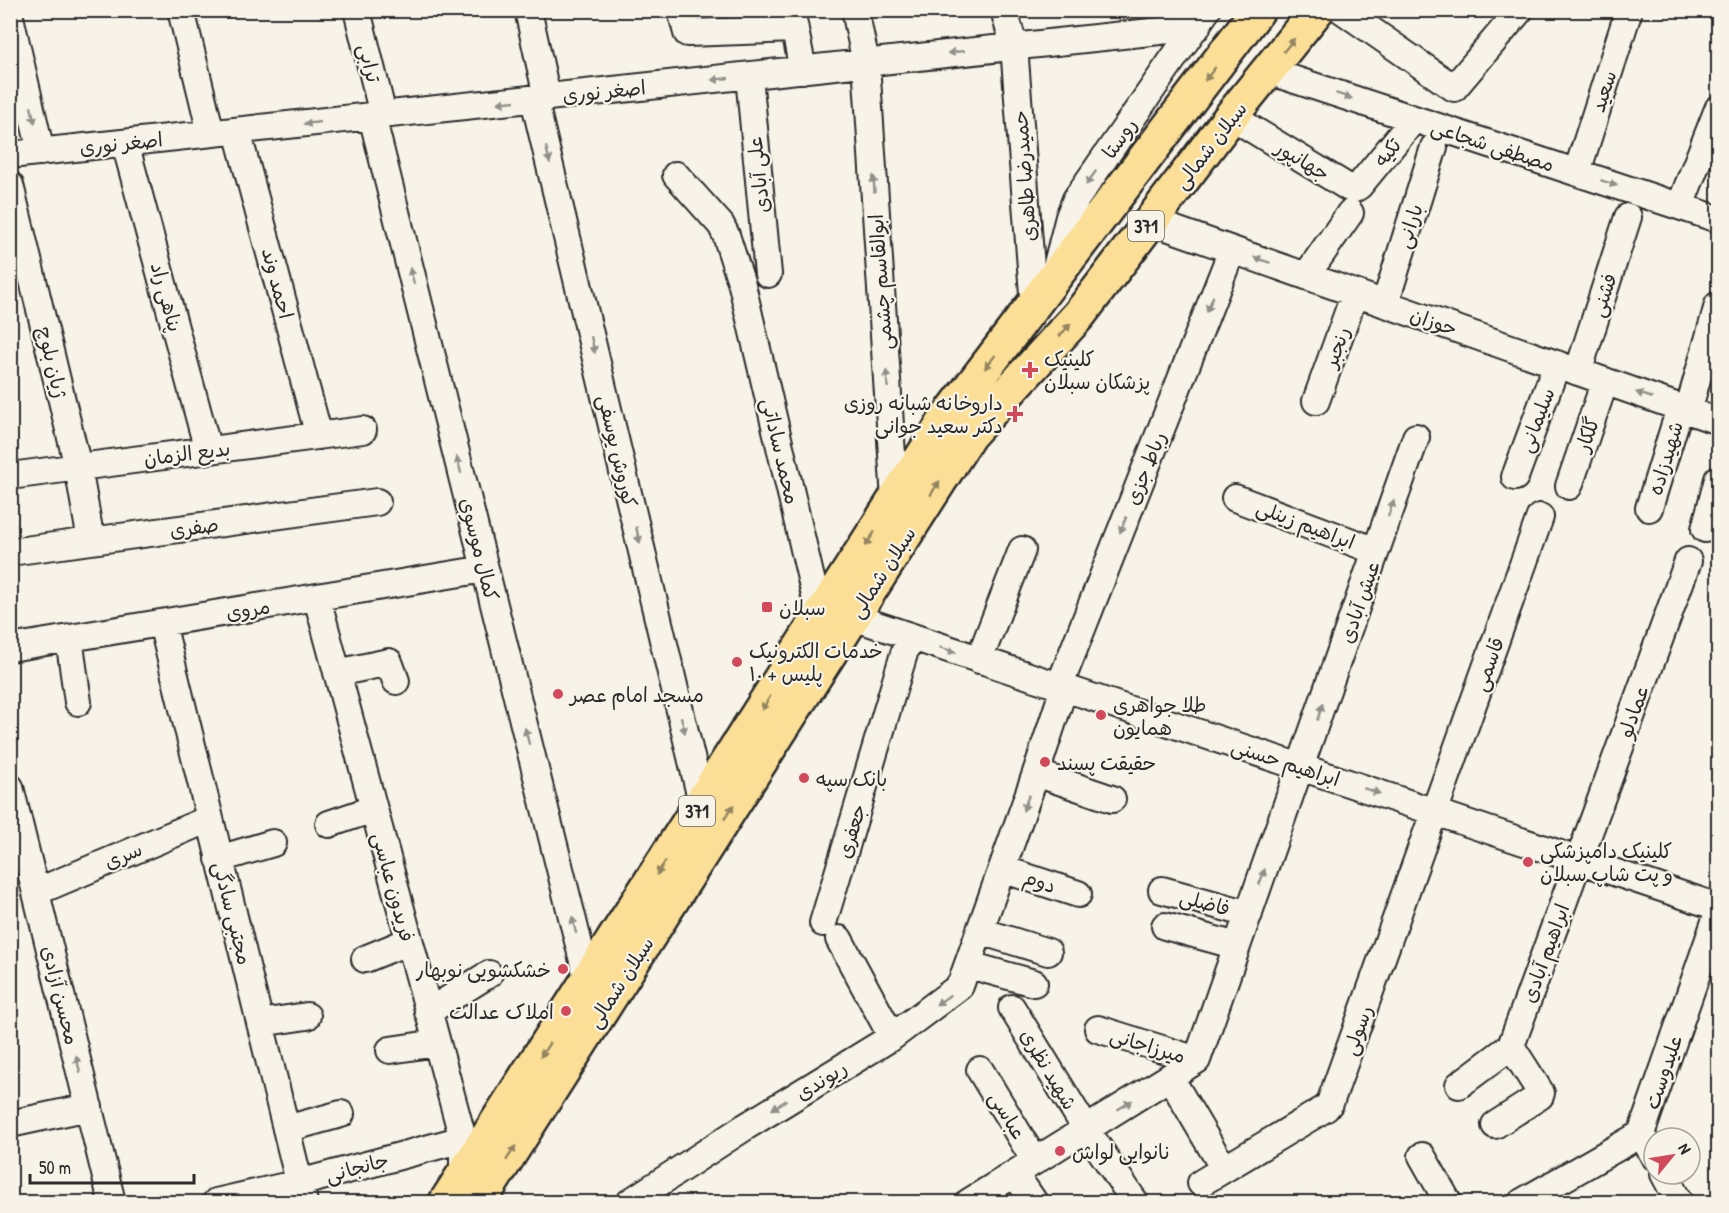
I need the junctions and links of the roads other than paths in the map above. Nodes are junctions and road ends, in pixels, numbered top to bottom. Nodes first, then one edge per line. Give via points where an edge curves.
1 (182, 10) edge
2 (357, 10) edge
3 (528, 10) edge
4 (681, 10) edge
5 (855, 10) edge
6 (1004, 10) edge
7 (1258, 10) edge
8 (1317, 10) edge
9 (1342, 10) edge
10 (1520, 10) edge
11 (1629, 10) edge
12 (10, 18) edge
13 (1202, 19) edge
14 (793, 20) edge
15 (1014, 46) junction
16 (866, 63) junction
17 (803, 70) junction
18 (1268, 71) junction
19 (749, 76) junction
20 (541, 98) junction
21 (1719, 110) edge
22 (377, 116) junction
23 (1414, 119) junction
24 (1247, 126) dead end
25 (237, 131) junction
26 (211, 134) junction
27 (125, 143) junction
28 (1434, 147) dead end
29 (41, 152) junction
30 (10, 155) edge
31 (1577, 172) junction
32 (676, 175) dead end
33 (10, 185) edge
34 (1359, 186) joint
35 (1680, 206) junction
36 (1350, 213) dead end
37 (1628, 218) dead end
38 (1719, 219) edge
39 (1150, 221) junction
40 (1232, 250) junction
41 (768, 274) dead end
42 (1054, 276) junction
43 (1306, 276) junction
44 (1355, 293) junction
45 (1385, 304) junction
46 (1719, 305) edge
47 (1034, 306) junction
48 (1568, 368) junction
49 (1605, 381) junction
50 (1316, 401) dead end
51 (1684, 409) junction
52 (1719, 421) edge
53 (363, 430) dead end
54 (319, 436) junction
55 (1416, 437) dead end
56 (208, 450) junction
57 (78, 467) junction
58 (10, 476) edge
59 (1515, 477) dead end
60 (1719, 478) edge
61 (1569, 486) dead end
62 (1235, 498) dead end
63 (895, 500) junction
64 (377, 502) dead end
65 (1649, 508) dead end
66 (1540, 517) dead end
67 (1705, 529) dead end
68 (91, 541) junction
69 (1022, 550) dead end
70 (1376, 551) junction
71 (10, 552) edge
72 (1688, 561) dead end
73 (485, 569) junction
74 (317, 598) junction
75 (835, 611) junction
76 (162, 623) junction
77 (909, 637) junction
78 (69, 639) junction
79 (10, 648) edge
80 (979, 660) junction
81 (337, 674) junction
82 (396, 681) dead end
83 (1062, 688) junction
84 (78, 702) dead end
85 (1301, 768) junction
86 (1036, 773) junction
87 (12, 799) edge
88 (1112, 799) dead end
89 (702, 803) junction
90 (374, 810) junction
91 (1436, 812) junction
92 (209, 819) junction
93 (329, 824) dead end
94 (273, 843) dead end
95 (219, 859) junction
96 (1578, 860) junction
97 (1002, 869) junction
98 (1162, 890) dead end
99 (36, 892) junction
100 (1078, 894) dead end
101 (1719, 907) edge
102 (1719, 913) edge
103 (1249, 914) junction
104 (1165, 926) dead end
105 (980, 931) junction
106 (409, 941) junction
107 (1237, 946) junction
108 (1048, 952) dead end
109 (365, 959) dead end
110 (969, 965) junction
111 (489, 974) dead end
112 (588, 981) junction
113 (1035, 982) dead end
114 (1012, 1008) dead end
115 (428, 1012) junction
116 (308, 1016) dead end
117 (260, 1023) junction
118 (1098, 1029) dead end
119 (892, 1036) junction
120 (437, 1043) junction
121 (1511, 1046) junction
122 (390, 1050) dead end
123 (1197, 1060) junction
124 (980, 1070) dead end
125 (1170, 1077) junction
126 (1459, 1085) dead end
127 (89, 1107) junction
128 (341, 1114) dead end
129 (10, 1124) edge
130 (1495, 1125) dead end
131 (286, 1129) junction
132 (1086, 1129) junction
133 (1641, 1134) joint
134 (463, 1139) junction
135 (1422, 1156) dead end
136 (1025, 1167) junction
137 (1224, 1169) junction
138 (1200, 1183) dead end
139 (1670, 1186) edge
140 (302, 1193) edge
141 (463, 1194) edge
142 (1677, 1202) edge
143 (112, 1203) edge
144 (216, 1203) edge
145 (630, 1203) edge
146 (969, 1203) edge
147 (1034, 1203) edge
148 (1135, 1203) edge
149 (1448, 1203) edge
150 (1522, 1203) edge

1 - 26 street
2 - 22 street, ترابی
3 - 20 street, کوروش یوسفی
4 - 14 street via 687,33
5 - 16 street, ابوالقاسم چشمی
6 - 15 street, حمیدرضا طاهری
7 -> 42 main road, 371
18 -> 8 main road, سبلان شمالی / 371
9 - 10 street via 1454,88
11 - 31 street, سعید
12 -> 29 street
13 - 15 street, اصغر نوری
13 -> 42 street, روستا via 1076,199
14 - 17 street
15 -> 16 street, اصغر نوری
15 - 47 street, حمیدرضا طاهری
16 - 17 street, اصغر نوری
63 -> 16 street, ابوالقاسم چشمی
17 - 19 street, اصغر نوری
18 -> 23 street, مصطفی شجاعی
18 - 39 main road, سبلان شمالی / 371
19 -> 20 street, اصغر نوری
19 - 41 street, علی آبادی
20 -> 22 street, اصغر نوری
20 -> 89 street, کوروش یوسفی
21 - 35 street
22 -> 25 street, اصغر نوری
73 -> 22 street, کمال موسوی
23 - 31 street, مصطفی شجاعی
23 - 34 street, تکیه
24 - 34 street, جهانپور via 1349,188
25 - 26 street, اصغر نوری
25 - 54 street, احمد وند
26 - 27 street, اصغر نوری
27 - 29 street, اصغر نوری
27 - 56 street, پناهی راد
28 - 45 street, بارانی
29 - 30 street, اصغر نوری
31 -> 35 street, مصطفی شجاعی
32 - 75 street, محمد ساداتی via 726,235
33 - 57 street, ژیان بلوچ
35 - 38 street, مصطفی شجاعی
36 - 43 street
37 - 48 street, فشنی
39 - 40 street, حوزان
75 -> 39 main road, سبلان شمالی / 371 via 969,435 1079,315
43 -> 40 street, حوزان
40 -> 83 street, رباط جزی
42 - 47 main road, 371
43 - 44 street, حوزان
44 - 45 street, حوزان
44 - 50 street, رنجبر
45 - 48 street, حوزان
46 - 51 street, شهیدزاده
47 -> 63 main road, سبلان شمالی / 371 via 947,418
48 - 49 street, حوزان
48 - 59 street, سلیمانی
51 -> 49 street, حوزان
49 - 61 street, گلکار
51 - 52 street, حوزان
51 - 65 street, شهیدزاده
53 - 54 street, بدیع الزمان
54 - 56 street, بدیع الزمان
70 -> 55 street, عیش آبادی
56 - 57 street, بدیع الزمان
57 - 58 street, بدیع الزمان
57 - 68 street, ژیان بلوچ
60 - 67 street
62 - 70 street, ابراهیم زینلی
63 -> 75 main road, سبلان شمالی / 371
64 - 68 street, صفری
66 - 91 street, قاسمی
68 - 71 street, صفری
69 - 80 street
85 -> 70 street, عیش آبادی
72 - 96 street, عمادلو
73 - 74 street, مروی
112 -> 73 street, کمال موسوی
74 - 76 street, مروی
74 - 81 street, فریدون عباسی
75 - 77 street, ابراهیم حسنی
75 -> 89 main road, سبلان شمالی / 371
141 -> 75 main road, سبلان شمالی / 371
76 - 78 street, مروی
76 - 92 street, مجتبی سادگی
77 -> 80 street, ابراهیم حسنی
77 - 119 street, جعفری via 831,931
78 - 79 street, مروی
78 - 84 street
80 - 83 street, ابراهیم حسنی
81 - 82 street via 390,662
81 - 90 street, فریدون عباسی
83 - 85 street, ابراهیم حسنی
83 - 86 street, ریوندی
85 -> 91 street, ابراهیم حسنی
103 -> 85 street
86 - 88 street
86 -> 97 street, ریوندی
87 - 99 street, محسن آزادی
89 -> 112 main road, سبلان شمالی / 371
90 - 93 street
90 - 106 street, فریدون عباسی
91 - 96 street, ابراهیم حسنی
91 - 137 street, رسولی via 1330,1103
92 - 95 street, مجتبی سادگی
92 - 99 street, سری
94 - 95 street
95 - 117 street, مجتبی سادگی
96 - 101 street, ابراهیم حسنی
96 - 121 street, ابراهیم آبادی
97 - 100 street, دوم
97 - 105 street, ریوندی
98 - 103 street, فاضلی
127 -> 99 street, محسن آزادی
102 - 133 street, علیدوست
103 - 107 street
104 - 107 street
105 - 108 street
105 - 110 street, ریوندی
106 - 109 street
106 - 115 street, فریدون عباسی
107 - 123 street
110 - 113 street
110 -> 119 street, ریوندی via 955,992
111 - 115 street
112 -> 141 main road, سبلان شمالی / 371
114 - 132 street, شهید نظری
115 - 120 street, فریدون عباسی
116 - 117 street
117 - 131 street, مجتبی سادگی
118 - 123 street, میرزاجانی
119 -> 145 street, ریوندی
120 - 122 street
120 - 134 street, فریدون عباسی
121 - 126 street
121 - 130 street via 1541,1093
123 - 125 street
124 - 136 street, عباسی
132 -> 125 street
125 - 137 street
127 - 129 street
127 - 143 street, محسن آزادی
128 - 131 street
131 - 140 street, مجتبی سادگی
132 - 136 street
132 - 148 street, شهید نظری
133 - 150 street, علیدوست
134 - 140 street, جانجانی
134 - 141 street, فریدون عباسی
135 - 149 street
136 - 146 street
136 - 147 street, عباسی
137 - 138 street, رسولی
139 - 142 street
140 - 144 street, جانجانی

